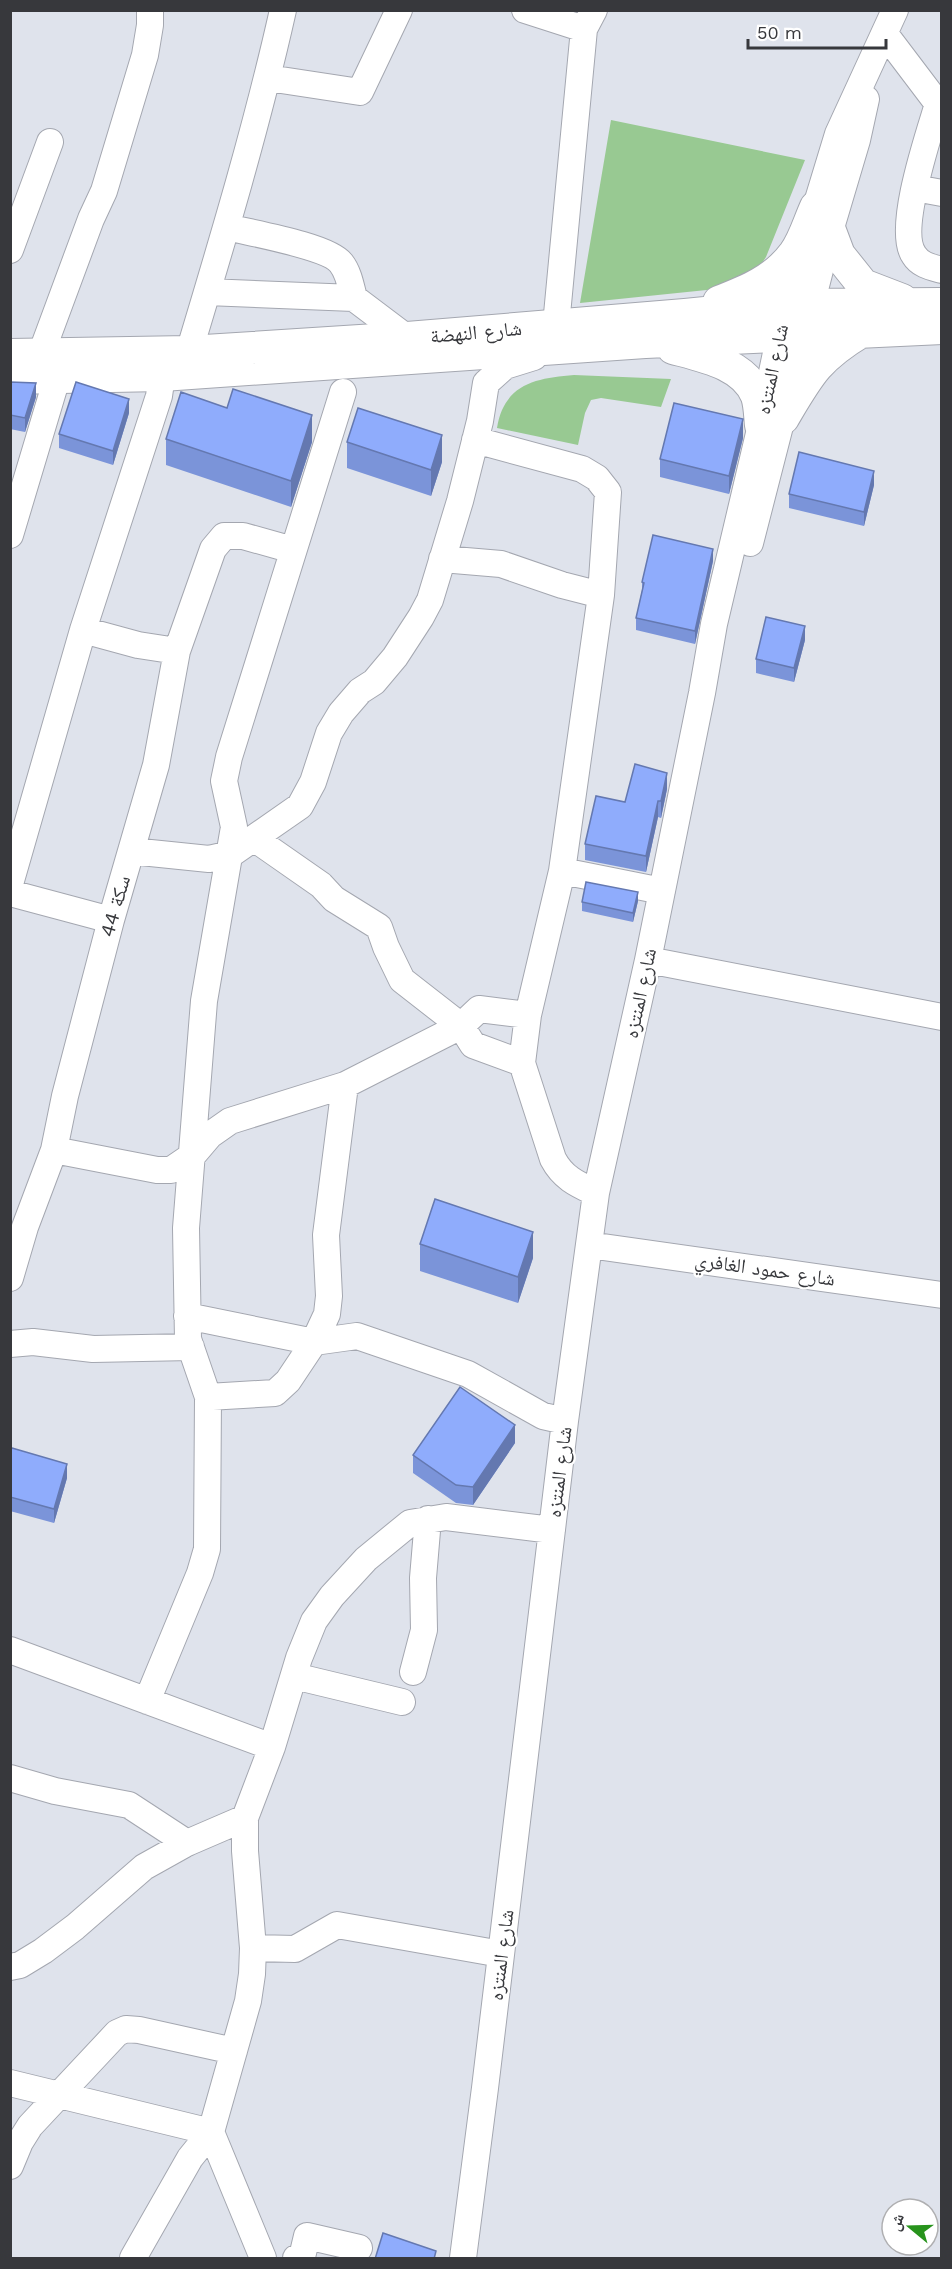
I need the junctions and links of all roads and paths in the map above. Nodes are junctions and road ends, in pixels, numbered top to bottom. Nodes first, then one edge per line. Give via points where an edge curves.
1 (150, 10) edge
2 (283, 10) edge
3 (399, 10) edge
4 (530, 11) edge
5 (589, 20) edge
6 (885, 33) edge
7 (268, 78) junction
8 (940, 104) edge
9 (50, 142) dead end
10 (915, 188) junction
11 (942, 193) edge
12 (823, 219) junction
13 (227, 227) junction
14 (10, 250) edge
15 (942, 270) edge
16 (207, 292) junction
17 (354, 298) junction
18 (799, 305) junction
19 (929, 305) edge
20 (685, 315) junction
21 (942, 328) edge
22 (863, 331) junction
23 (791, 335) junction
24 (559, 336) junction
25 (406, 338) junction
26 (645, 342) junction
27 (189, 352) junction
28 (10, 355) edge
29 (49, 366) junction
30 (162, 375) junction
31 (10, 378) edge
32 (344, 392) dead end
33 (772, 421) junction
34 (475, 440) junction
35 (10, 535) edge
36 (293, 550) junction
37 (442, 559) junction
38 (601, 595) junction
39 (82, 630) junction
40 (177, 651) junction
41 (255, 839) junction
42 (131, 850) junction
43 (231, 854) junction
44 (562, 871) junction
45 (10, 884) edge
46 (662, 891) junction
47 (10, 893) edge
48 (111, 920) junction
49 (648, 960) junction
50 (528, 1015) junction
51 (942, 1017) edge
52 (461, 1026) junction
53 (522, 1063) junction
54 (345, 1085) junction
55 (54, 1150) junction
56 (193, 1155) junction
57 (596, 1192) junction
58 (18, 1225) edge
59 (589, 1245) junction
60 (10, 1278) edge
61 (942, 1295) edge
62 (187, 1316) junction
63 (314, 1342) junction
64 (10, 1344) edge
65 (190, 1347) junction
66 (208, 1397) junction
67 (565, 1420) junction
68 (428, 1519) junction
69 (552, 1530) junction
70 (10, 1650) edge
71 (413, 1672) dead end
72 (294, 1676) junction
73 (147, 1701) junction
74 (402, 1702) dead end
75 (272, 1747) junction
76 (10, 1778) edge
77 (245, 1818) junction
78 (188, 1843) junction
79 (253, 1948) junction
80 (501, 1954) junction
81 (10, 1967) edge
82 (234, 2051) junction
83 (10, 2083) edge
84 (59, 2097) junction
85 (211, 2132) junction
86 (10, 2166) edge
87 (358, 2248) dead end
88 (133, 2259) edge
89 (263, 2259) edge
90 (296, 2259) edge
91 (463, 2259) edge

1 - 29 street via 145,55 104,191 91,219
2 - 7 street
3 - 7 street via 360,92
4 - 5 street
5 - 24 street
6 - 8 street
6 - 12 street, شارع المنتزه via 857,140
7 - 13 street
8 - 10 street
9 - 14 street
10 - 11 street
10 - 15 street via 908,245 924,265
12 - 18 street, شارع المنتزه
12 - 19 main road via 838,255 863,285
12 - 20 main road via 771,278
13 - 16 street
13 - 17 street via 324,251 340,262
16 - 17 street
16 - 27 street
17 - 25 street
18 - 19 main road, شارع النهضة
18 - 20 main road, شارع النهضة
18 - 23 street, شارع المنتزه
20 - 24 main road, شارع النهضة
21 - 22 main road, شارع النهضة
22 - 23 main road, شارع النهضة
22 - 33 main road via 821,360
23 - 26 main road, شارع النهضة
23 - 33 street, شارع المنتزه
24 - 25 main road, شارع النهضة
24 - 26 main road, شارع النهضة
24 - 30 main road, شارع النهضة
24 - 34 street via 505,366 486,383
25 - 27 main road, شارع النهضة
26 - 33 main road via 692,353 740,373
27 - 29 main road, شارع النهضة
28 - 29 main road, شارع النهضة
29 - 30 main road, شارع النهضة
29 - 31 main road, شارع النهضة
29 - 35 street
30 - 39 street via 159,396
32 - 36 street
33 - 46 street, شارع المنتزه via 714,624
34 - 37 street
34 - 38 street via 582,470 597,478 608,492
36 - 40 street, سكة 44 via 243,536 224,536 213,549
36 - 43 street via 224,781 234,827
37 - 38 street via 501,564
37 - 41 street via 430,600 402,647 374,682 360,691 341,713 329,733 313,782 300,806
38 - 44 street
39 - 40 street
39 - 45 street
40 - 42 street, سكة 44 via 156,765
41 - 43 street
41 - 52 street via 321,885 334,899 379,927 402,980
42 - 43 street via 209,859
42 - 48 street, سكة 44
43 - 56 street via 204,1001
44 - 46 street
44 - 50 street
46 - 49 street, شارع المنتزه
47 - 48 street
48 - 55 street, سكة 44
49 - 51 street
49 - 57 street, شارع المنتزه
50 - 52 street via 479,1010
50 - 53 street
52 - 53 street via 473,1045
52 - 54 street
53 - 57 street via 560,1172
54 - 56 street via 230,1121 210,1135
54 - 63 street via 326,1235 327,1314
55 - 56 street via 157,1170 171,1170
55 - 58 street, سكة 44
56 - 62 street via 186,1228
57 - 59 street, شارع المنتزه
58 - 60 street, سكة 44
59 - 61 street, شارع حمود الغافري
59 - 67 street, شارع المنتزه
62 - 63 street
62 - 65 street
63 - 66 street via 288,1381 275,1392
63 - 67 street via 357,1336 468,1374 543,1416
64 - 65 street via 33,1342 93,1349
65 - 66 street
66 - 73 street via 207,1549
67 - 69 street, شارع المنتزه
68 - 69 street via 446,1517
68 - 71 street via 424,1630
68 - 72 street via 410,1523 390,1538 332,1596 314,1621
69 - 80 street, شارع المنتزه
70 - 73 street
72 - 74 street
72 - 75 street
73 - 75 street
75 - 77 street
76 - 78 street via 55,1791 129,1804
77 - 78 street
77 - 79 street via 244,1851
78 - 81 street via 144,1867 43,1952
79 - 80 street via 295,1949 338,1925
79 - 82 street via 248,2001
80 - 91 street, شارع المنتزه
82 - 84 street via 126,2029 108,2040
82 - 85 street
83 - 84 street
84 - 85 street
84 - 86 street via 30,2126
85 - 88 street via 190,2158
85 - 89 street
87 - 90 street via 307,2236 302,2256

